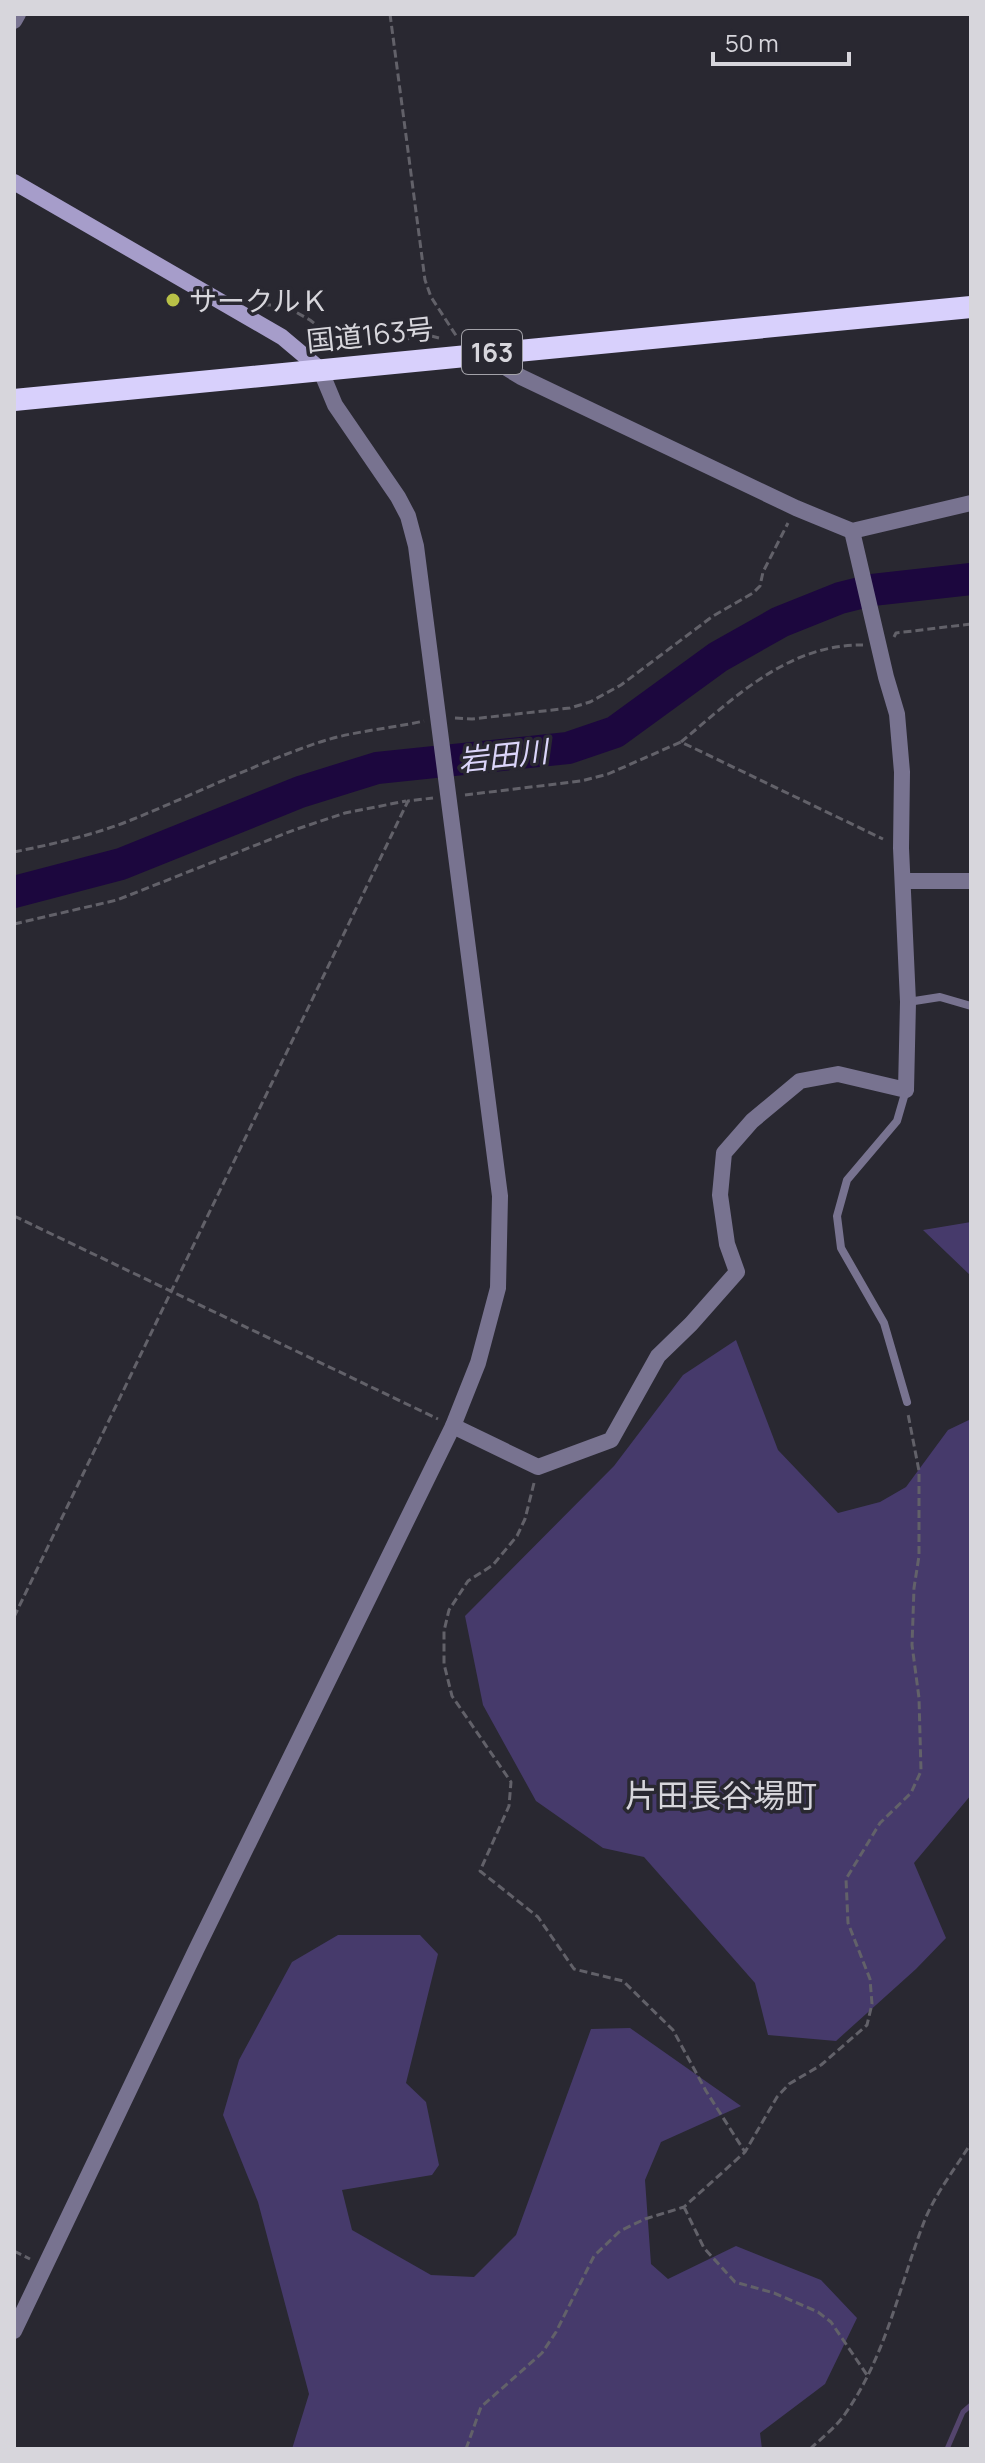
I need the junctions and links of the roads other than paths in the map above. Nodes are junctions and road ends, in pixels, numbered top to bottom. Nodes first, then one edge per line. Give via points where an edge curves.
1 (18, 14) edge
2 (14, 21) edge
3 (14, 182) edge
4 (971, 307) edge
5 (472, 349) junction
6 (320, 369) junction
7 (14, 400) edge
8 (971, 503) edge
9 (852, 531) junction
10 (904, 881) junction
11 (971, 881) edge
12 (908, 1002) junction
13 (971, 1006) edge
14 (906, 1090) junction
15 (907, 1402) road end
16 (453, 1426) junction
17 (14, 2331) edge

1 - 2 street
3 - 6 main road via 282,337
4 - 5 highway, 国道163号 / 163
5 - 6 highway, 国道163号 / 163
5 - 9 street via 521,377
6 - 7 highway, 国道163号 / 163
6 - 16 street via 335,405 398,497 416,546 500,1196 498,1288 478,1363
8 - 9 street
9 - 10 street via 897,714
10 - 11 street
10 - 12 street
12 - 13 lane via 940,997
12 - 14 street
14 - 15 lane via 897,1121 847,1180 837,1216 841,1248 884,1323
14 - 16 street via 838,1074 800,1081 724,1153 720,1195 737,1272 658,1356 611,1440 538,1467
16 - 17 street

